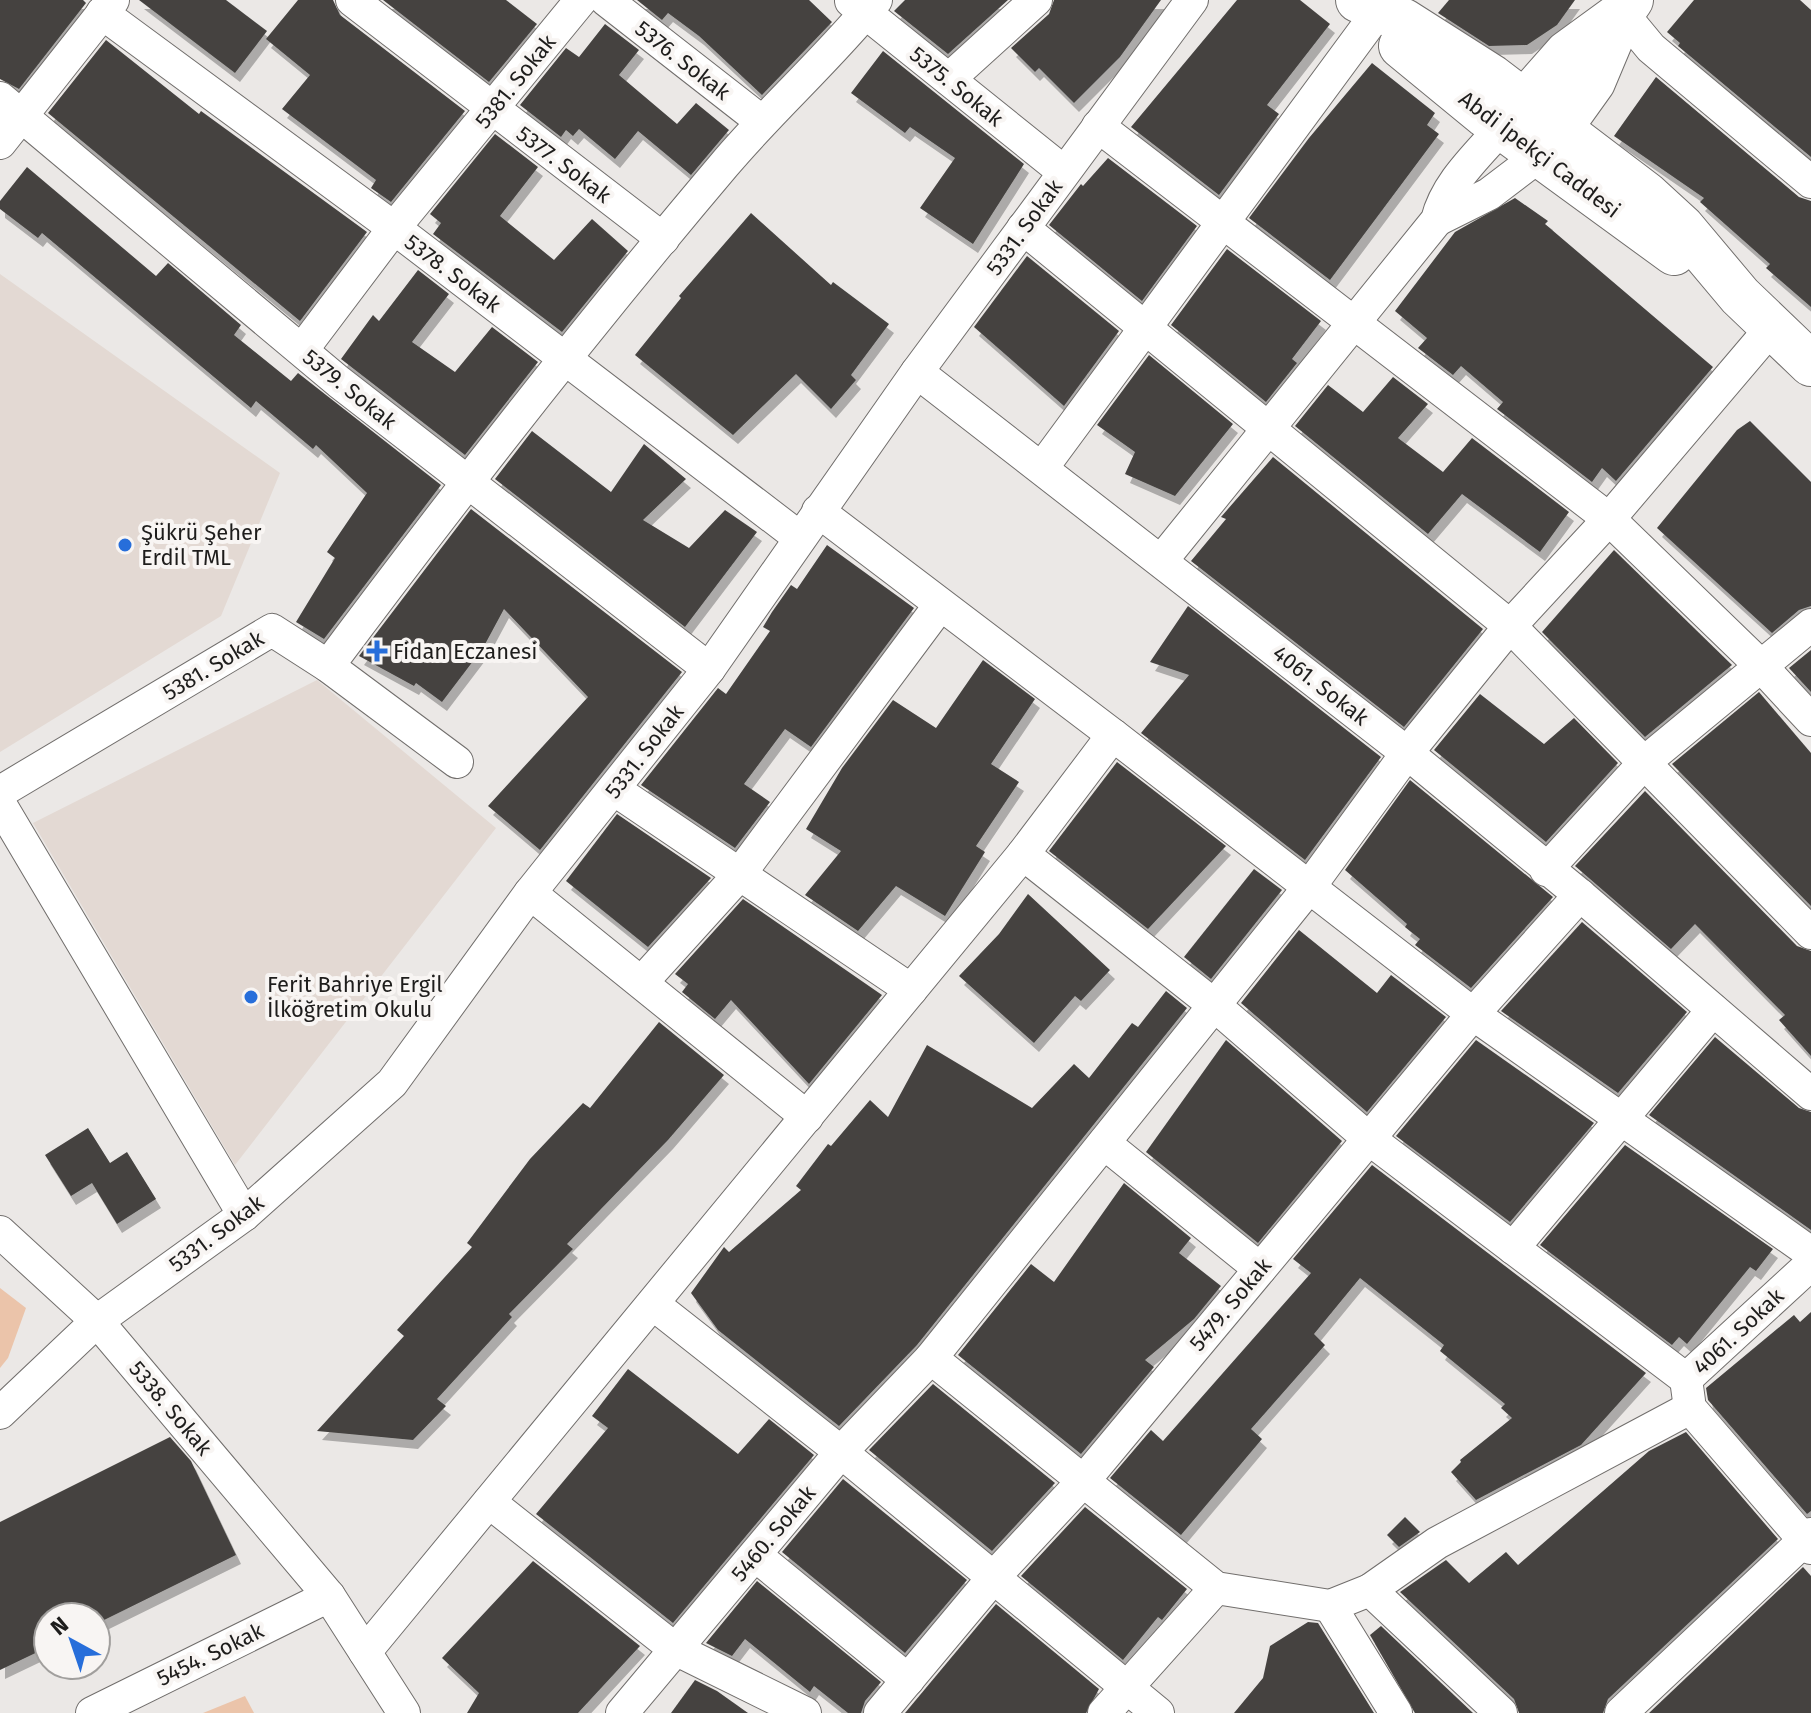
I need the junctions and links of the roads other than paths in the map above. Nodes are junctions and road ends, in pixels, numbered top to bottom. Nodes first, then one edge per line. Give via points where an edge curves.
1 (352, 0) edge
2 (581, 0) edge
3 (606, 0) edge
4 (1036, 0) edge
5 (1192, 0) edge
6 (864, 4) edge
7 (107, 6) edge
8 (1359, 7) edge
9 (1626, 7) edge
10 (1586, 62) junction
11 (949, 79) junction
12 (1466, 79) junction
13 (11, 107) edge
14 (492, 109) junction
15 (1513, 113) junction
16 (761, 121) junction
17 (1098, 126) junction
18 (0, 143) edge
19 (1536, 155) junction
20 (1464, 171) junction
21 (1064, 172) junction
22 (1811, 182) edge
23 (1621, 194) junction
24 (1437, 220) junction
25 (1223, 223) junction
26 (394, 228) junction
27 (1023, 228) junction
28 (663, 239) junction
29 (1351, 323) junction
30 (1773, 326) junction
31 (1146, 327) junction
32 (302, 350) junction
33 (565, 357) junction
34 (1811, 364) edge
35 (917, 372) junction
36 (1269, 426) junction
37 (1042, 468) junction
38 (467, 480) junction
39 (1609, 519) junction
40 (809, 524) junction
41 (1162, 560) junction
42 (940, 605) junction
43 (1811, 625) edge
44 (1510, 626) junction
45 (328, 666) junction
46 (1761, 666) junction
47 (709, 669) junction
48 (1811, 720) edge
49 (1113, 735) junction
50 (1407, 753) junction
51 (1646, 761) junction
52 (457, 762) dead end
53 (615, 790) junction
54 (0, 792) edge
55 (0, 804) edge
56 (1023, 854) junction
57 (1546, 870) junction
58 (739, 875) junction
59 (1310, 886) junction
60 (530, 893) junction
61 (1580, 895) junction
62 (1811, 933) edge
63 (642, 982) junction
64 (911, 990) junction
65 (1214, 1005) junction
66 (1713, 1010) junction
67 (1473, 1014) junction
68 (1811, 1094) edge
69 (807, 1117) junction
70 (1622, 1119) junction
71 (1368, 1138) junction
72 (1104, 1143) junction
73 (244, 1215) junction
74 (0, 1232) edge
75 (1513, 1248) junction
76 (1811, 1253) edge
77 (1811, 1264) edge
78 (1260, 1269) junction
79 (653, 1304) junction
80 (97, 1321) junction
81 (931, 1358) junction
82 (1688, 1394) junction
83 (0, 1413) edge
84 (841, 1452) junction
85 (1085, 1479) junction
86 (489, 1502) junction
87 (1809, 1541) edge
88 (755, 1555) junction
89 (993, 1578) junction
90 (1216, 1588) junction
91 (1370, 1590) junction
92 (329, 1596) junction
93 (1330, 1606) junction
94 (675, 1649) junction
95 (365, 1652) junction
96 (908, 1680) junction
97 (1125, 1687) junction
98 (92, 1713) edge
99 (404, 1713) edge
100 (622, 1713) edge
101 (805, 1713) edge
102 (880, 1713) edge
103 (1104, 1713) edge
104 (1158, 1713) edge
105 (1396, 1713) edge
106 (1501, 1713) edge
107 (1621, 1713) edge

1 - 14 street, 5377. Sokak
2 - 14 street, 5381. Sokak
3 - 16 street, 5376. Sokak
4 - 11 street
5 - 17 street, 5331. Sokak
6 - 11 street, 5375. Sokak
6 - 16 street
7 - 13 street
7 - 26 street, 5378. Sokak
8 - 12 main road, Abdi İpekçi Caddesi via 1404,21
8 - 25 street
9 - 10 main road
9 - 22 street via 1651,48
10 - 12 main road
10 - 15 main road
10 - 19 main road
10 - 23 main road via 1595,118
11 - 21 street, 5375. Sokak
12 - 15 main road, Abdi İpekçi Caddesi
12 - 20 street via 1477,138
13 - 18 street
13 - 32 street, 5379. Sokak
14 - 26 street, 5381. Sokak
14 - 28 street, 5377. Sokak
15 - 19 main road, Abdi İpekçi Caddesi
15 - 20 street
16 - 28 street
17 - 21 street, 5331. Sokak
17 - 25 street
19 - 23 main road, Abdi İpekçi Caddesi
19 - 23 street via 1567,189
19 - 24 street
20 - 24 street via 1441,204
21 - 27 street, 5331. Sokak
23 - 30 main road, Abdi İpekçi Caddesi via 1682,227
24 - 29 street
25 - 29 street
25 - 31 street
26 - 32 street, 5381. Sokak
26 - 33 street, 5378. Sokak
27 - 31 street
27 - 35 street, 5331. Sokak
28 - 33 street
29 - 36 street
29 - 39 street
30 - 34 main road, Abdi İpekçi Caddesi
30 - 39 street, 5460. Sokak
31 - 36 street
31 - 37 street
32 - 38 street, 5379. Sokak
33 - 38 street
33 - 40 street, 5378. Sokak
35 - 37 street, 4061. Sokak
35 - 40 street, 5331. Sokak
36 - 41 street
36 - 44 street
37 - 41 street, 4061. Sokak
38 - 45 street
38 - 47 street, 5379. Sokak
39 - 44 street, 5460. Sokak
39 - 46 street
40 - 42 street, 5378. Sokak
40 - 47 street, 5331. Sokak
41 - 50 street, 4061. Sokak
42 - 49 street, 5378. Sokak
42 - 58 street
43 - 46 street
44 - 50 street, 5460. Sokak
44 - 51 street
45 - 52 street, 5381. Sokak
45 - 54 street, 5381. Sokak via 272,630
46 - 48 street
46 - 51 street
47 - 53 street, 5331. Sokak
49 - 56 street
49 - 59 street, 5378. Sokak
50 - 57 street, 4061. Sokak
50 - 59 street, 5460. Sokak
51 - 57 street
51 - 62 street
53 - 58 street
53 - 60 street, 5331. Sokak
55 - 73 street
56 - 64 street
56 - 65 street
57 - 61 street, 4061. Sokak
58 - 63 street
58 - 64 street
59 - 65 street, 5460. Sokak
59 - 67 street, 5378. Sokak
60 - 63 street
60 - 73 street, 5331. Sokak via 392,1083
61 - 66 street, 4061. Sokak
61 - 67 street, 5479. Sokak
63 - 69 street
64 - 69 street
65 - 71 street
65 - 72 street, 5460. Sokak
66 - 68 street, 4061. Sokak
66 - 70 street
67 - 70 street, 5378. Sokak
67 - 71 street, 5479. Sokak
69 - 79 street
70 - 75 street
70 - 76 street, 5378. Sokak
71 - 75 street
71 - 78 street, 5479. Sokak
72 - 78 street
72 - 81 street, 5460. Sokak
73 - 80 street, 5331. Sokak
74 - 80 street, 5338. Sokak
75 - 82 street
77 - 82 street, 4061. Sokak
78 - 85 street, 5479. Sokak
79 - 84 street
79 - 86 street
80 - 83 street, 5331. Sokak
80 - 92 street, 5338. Sokak
81 - 84 street, 5460. Sokak
81 - 85 street
82 - 87 street
82 - 91 street, 4061. Sokak via 1437,1543
84 - 88 street, 5460. Sokak
84 - 89 street
85 - 89 street, 5479. Sokak
85 - 90 street
86 - 94 street
86 - 95 street
87 - 107 street
88 - 94 street, 5460. Sokak
88 - 96 street
89 - 96 street, 5479. Sokak
89 - 97 street
90 - 93 street
90 - 97 street
91 - 93 street, 4061. Sokak
91 - 106 street
92 - 95 street, 5338. Sokak
92 - 98 street, 5454. Sokak
93 - 105 street
94 - 100 street, 5460. Sokak
94 - 101 street
95 - 99 street, 5338. Sokak
96 - 102 street, 5479. Sokak
97 - 103 street
97 - 104 street

